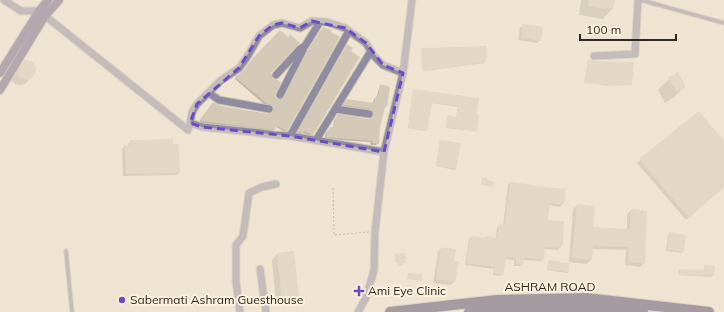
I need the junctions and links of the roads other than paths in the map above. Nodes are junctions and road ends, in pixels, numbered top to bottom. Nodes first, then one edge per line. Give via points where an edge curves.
1 (4, 0) edge
2 (48, 0) edge
3 (59, 0) edge
4 (412, 0) edge
5 (638, 0) edge
6 (641, 0) edge
7 (42, 14) junction
8 (320, 22) junction
9 (724, 23) edge
10 (349, 32) junction
11 (305, 46) junction
12 (371, 51) junction
13 (594, 56) dead end
14 (0, 73) edge
15 (403, 73) junction
16 (276, 75) dead end
17 (0, 90) edge
18 (209, 93) junction
19 (280, 95) dead end
20 (269, 109) dead end
21 (335, 110) junction
22 (369, 114) dead end
23 (190, 123) junction
24 (290, 136) junction
25 (316, 140) junction
26 (384, 152) junction
27 (276, 184) dead end
28 (66, 251) dead end
29 (260, 268) dead end
30 (502, 307) edge
31 (605, 310) edge
32 (72, 312) edge
33 (240, 312) edge
34 (266, 312) edge
35 (358, 312) edge
36 (390, 312) edge
37 (469, 312) edge
38 (642, 312) edge
39 (710, 312) edge

1 - 7 street via 21,11
2 - 7 street
3 - 7 street
4 - 15 street
5 - 13 street via 635,54
6 - 9 lane
7 - 14 street
7 - 17 street
7 - 23 street via 188,130
8 - 10 street via 345,28
8 - 11 street
8 - 18 street via 312,21 300,28 282,23 273,25 259,36 239,68 220,81
10 - 12 street via 366,43
10 - 24 street
11 - 16 street
11 - 19 street
12 - 15 street via 383,65
12 - 21 street
15 - 26 street
18 - 20 street via 219,100
18 - 23 street via 197,104
21 - 22 street
21 - 25 street
23 - 24 street via 202,127
24 - 25 street
25 - 26 street
26 - 35 street via 375,232 374,270 366,298
27 - 33 street via 249,193 243,236 236,245 236,282
28 - 32 lane
29 - 34 street
30 - 31 main road, ASHRAM ROAD via 585,307
30 - 36 main road, ASHRAM ROAD
30 - 37 main road, ASHRAM ROAD
30 - 39 main road, ASHRAM ROAD via 586,298
31 - 38 main road, ASHRAM ROAD

